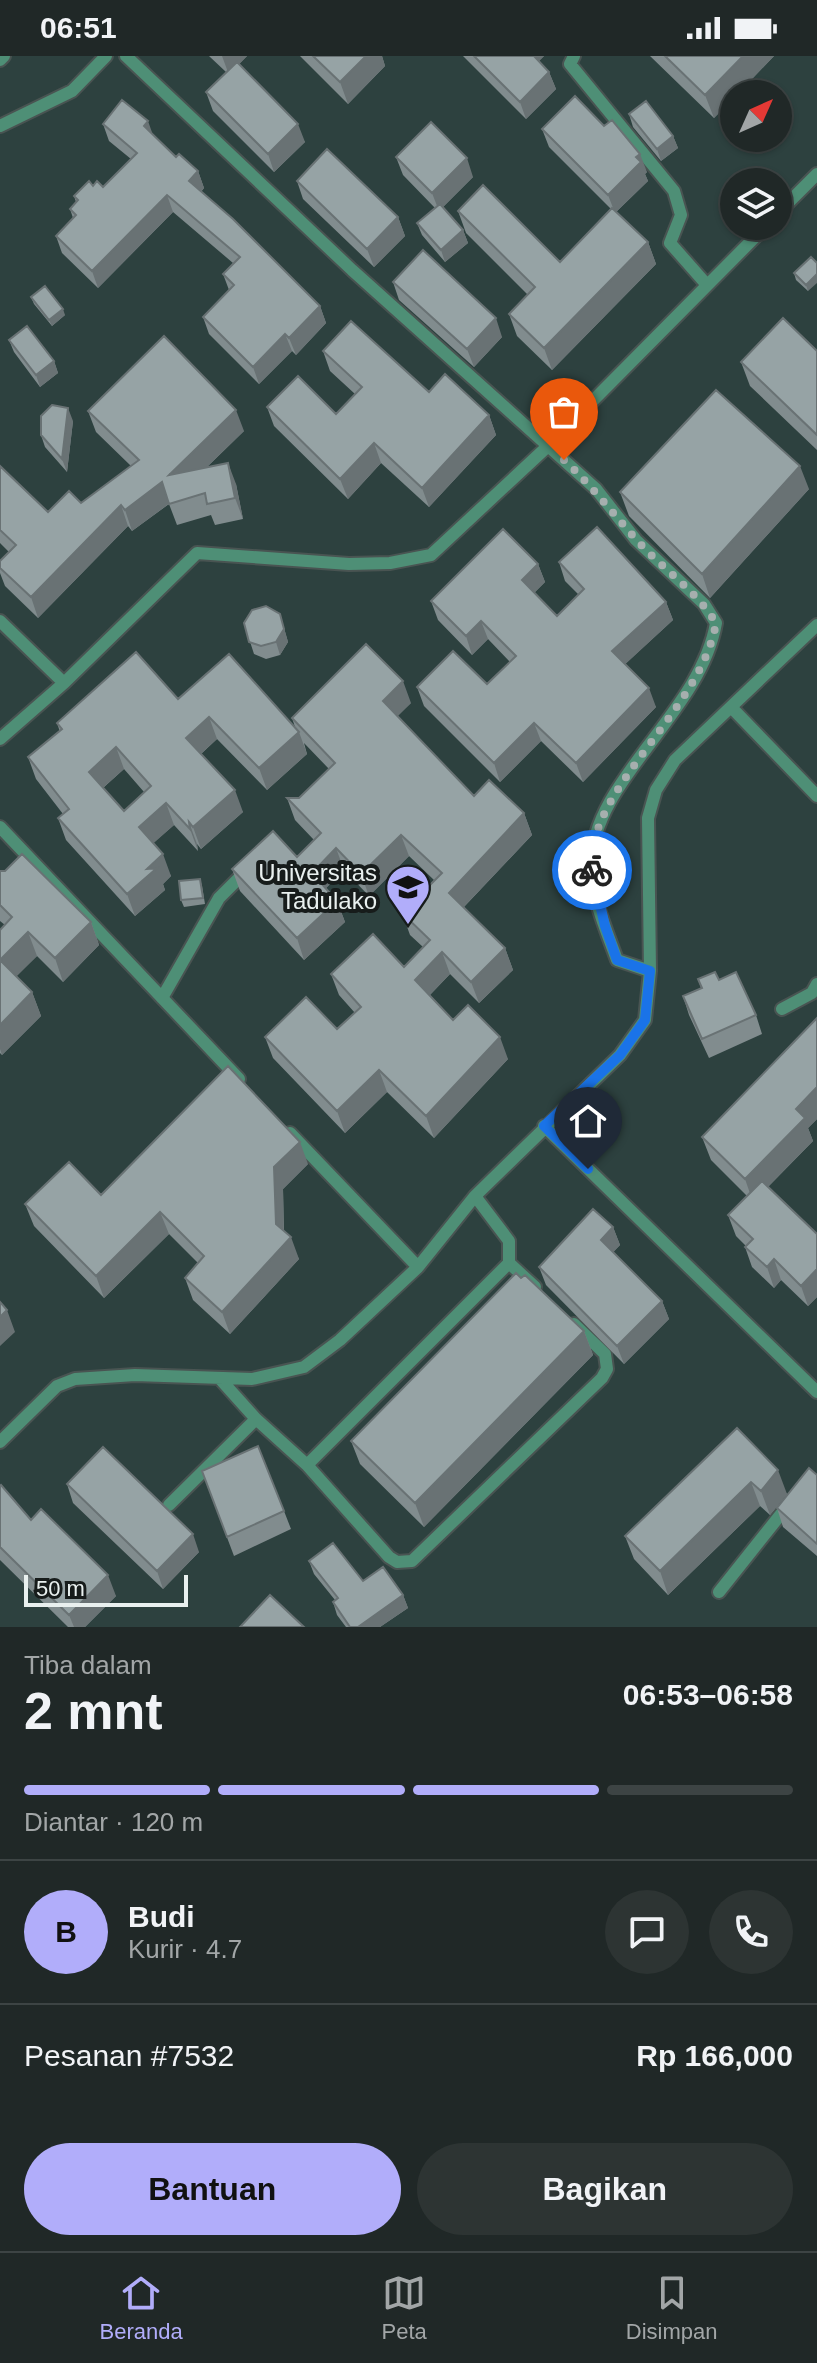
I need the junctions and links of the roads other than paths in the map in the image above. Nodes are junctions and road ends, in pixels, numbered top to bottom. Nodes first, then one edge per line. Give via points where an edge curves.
1 (106, 56) edge
2 (126, 56) edge
3 (574, 56) edge
4 (0, 126) edge
5 (817, 174) edge
6 (792, 199) edge
7 (752, 240) edge
8 (707, 285) junction
9 (548, 446) junction
10 (0, 621) edge
11 (817, 625) edge
12 (64, 683) junction
13 (731, 707) junction
14 (0, 739) edge
15 (817, 796) edge
16 (0, 827) edge
17 (251, 866) edge
18 (650, 971) junction
19 (815, 991) edge
20 (162, 998) junction
21 (782, 1009) dead end
22 (247, 1087) edge
23 (279, 1121) edge
24 (544, 1126) junction
25 (475, 1196) junction
26 (509, 1263) junction
27 (418, 1267) junction
28 (541, 1293) edge
29 (563, 1313) edge
30 (811, 1378) edge
31 (221, 1380) junction
32 (817, 1392) edge
33 (256, 1419) junction
34 (0, 1442) edge
35 (307, 1465) junction
36 (798, 1493) edge
37 (169, 1505) dead end
38 (719, 1592) dead end

1 - 4 lane via 72,91
2 - 9 lane
3 - 8 lane via 570,64 588,91 674,191 681,215 670,243
5 - 6 lane
7 - 8 lane
8 - 9 lane
9 - 12 lane via 431,555 349,564 197,553
9 - 18 lane via 596,489 636,540 704,604 716,623 711,650 685,697 604,807 591,865 617,960
10 - 12 lane
11 - 13 lane
12 - 14 lane
13 - 15 lane
13 - 18 lane via 675,760 656,790 648,818
16 - 20 lane
17 - 20 lane via 219,898
18 - 24 lane via 645,1020 620,1055
19 - 21 lane
20 - 22 lane
23 - 27 lane
24 - 25 lane
24 - 30 lane
25 - 26 lane via 509,1241
25 - 27 lane
26 - 28 lane
26 - 35 lane
27 - 31 lane via 304,1367 286,1374
29 - 35 lane via 605,1354 602,1378 412,1561 389,1557
30 - 32 lane
31 - 33 lane
31 - 34 lane via 135,1375 75,1379 57,1386
33 - 35 lane
33 - 37 lane
36 - 38 lane

